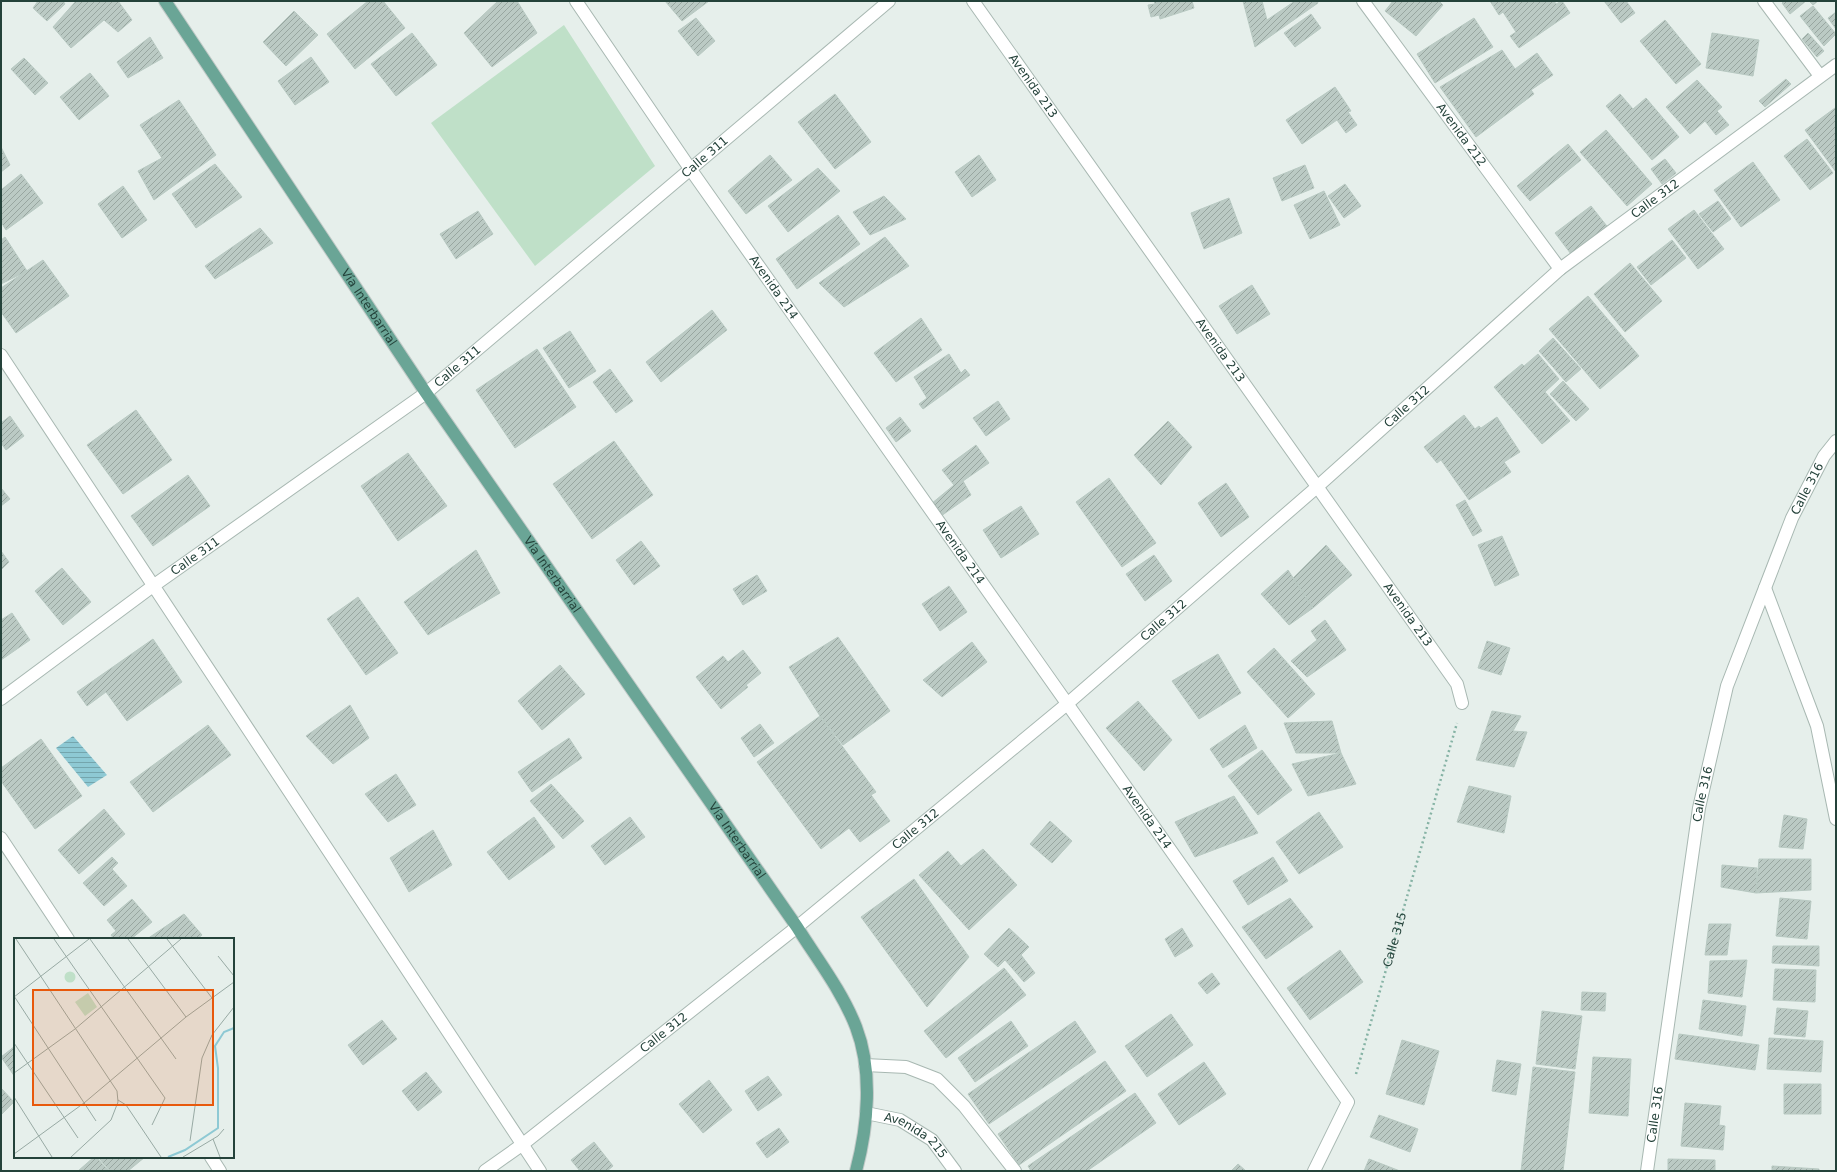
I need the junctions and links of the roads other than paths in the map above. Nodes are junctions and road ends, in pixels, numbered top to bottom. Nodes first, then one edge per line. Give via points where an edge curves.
1 (165, 1) edge
2 (576, 1) edge
3 (889, 1) edge
4 (973, 1) edge
5 (1363, 1) edge
6 (1764, 1) edge
7 (1836, 65) edge
8 (1820, 76) junction
9 (690, 170) junction
10 (1560, 269) junction
11 (1, 356) edge
12 (426, 393) junction
13 (1836, 441) edge
14 (1317, 487) junction
15 (153, 586) junction
16 (1765, 588) junction
17 (1, 699) edge
18 (1462, 703) road end
19 (1067, 704) junction
20 (1836, 819) edge
21 (1, 838) edge
22 (797, 927) junction
23 (67, 938) edge
24 (865, 1065) junction
25 (866, 1113) junction
26 (523, 1144) junction
27 (212, 1158) edge
28 (220, 1171) edge
29 (485, 1171) edge
30 (540, 1171) edge
31 (856, 1171) edge
32 (956, 1171) edge
33 (1015, 1171) edge
34 (1314, 1171) edge
35 (1647, 1171) edge

1 - 12 main road, Vía Interbarrial
2 - 9 street, Avenida 214
3 - 9 street, Calle 311
4 - 14 street, Avenida 213
5 - 10 street, Avenida 212
6 - 8 street
7 - 8 street, Calle 312
8 - 10 street, Calle 312
9 - 12 street, Calle 311
9 - 19 street, Avenida 214
10 - 14 street, Calle 312
11 - 15 street
12 - 15 street, Calle 311
12 - 22 main road, Vía Interbarrial
13 - 16 street, Calle 316 via 1824,456 1792,518
14 - 18 street, Avenida 213 via 1457,684
14 - 19 street, Calle 312
15 - 17 street, Calle 311
15 - 26 street
16 - 20 street via 1817,726
16 - 35 street, Calle 316 via 1727,686 1699,808
19 - 22 street, Calle 312
19 - 34 street, Avenida 214 via 1348,1102
21 - 23 street
22 - 24 main road, Vía Interbarrial via 833,984 856,1027
22 - 26 street, Calle 312
24 - 25 main road, Vía Interbarrial
24 - 33 street via 906,1067 937,1079 964,1106
25 - 31 main road, Vía Interbarrial via 864,1141
25 - 32 street, Avenida 215 via 900,1120 932,1140
26 - 29 street, Calle 312
26 - 30 street
27 - 28 street

